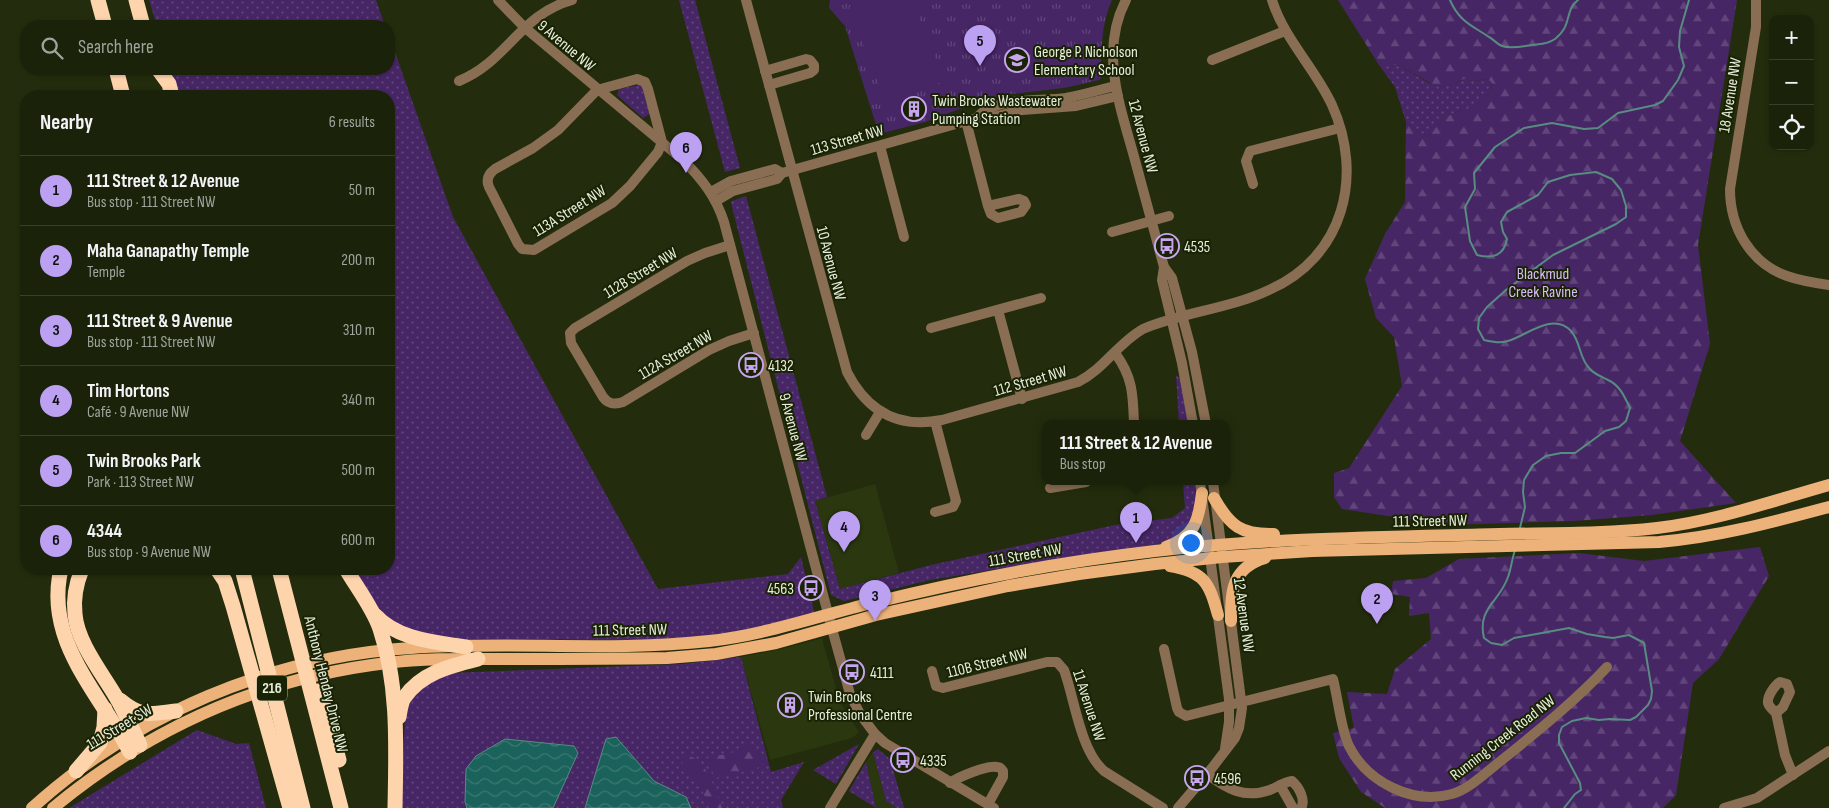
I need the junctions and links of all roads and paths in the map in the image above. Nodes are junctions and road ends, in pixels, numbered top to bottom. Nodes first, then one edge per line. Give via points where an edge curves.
1 (98, 0) edge
2 (136, 0) edge
3 (498, 0) edge
4 (572, 0) edge
5 (746, 0) edge
6 (1126, 0) edge
7 (1272, 0) edge
8 (1756, 0) edge
9 (103, 20) edge
10 (141, 20) edge
11 (524, 27) junction
12 (1285, 31) junction
13 (1212, 60) dead end
14 (765, 71) junction
15 (112, 75) edge
16 (118, 75) edge
17 (156, 75) edge
18 (162, 75) edge
19 (459, 81) dead end
20 (769, 85) junction
21 (115, 90) edge
22 (121, 90) edge
23 (159, 90) edge
24 (170, 90) edge
25 (597, 90) junction
26 (1116, 91) junction
27 (966, 122) junction
28 (1340, 128) junction
29 (662, 142) junction
30 (880, 146) junction
31 (787, 171) junction
32 (1253, 184) dead end
33 (714, 196) junction
34 (988, 206) dead end
35 (1169, 216) dead end
36 (1152, 222) junction
37 (1112, 232) dead end
38 (904, 236) dead end
39 (730, 245) junction
40 (1164, 267) junction
41 (1829, 285) edge
42 (1041, 298) dead end
43 (998, 310) junction
44 (1183, 317) junction
45 (1171, 320) junction
46 (931, 328) dead end
47 (754, 334) junction
48 (1115, 353) junction
49 (1022, 399) junction
50 (612, 404) joint
51 (880, 412) junction
52 (1134, 420) edge
53 (1191, 420) edge
54 (1205, 420) edge
55 (935, 422) junction
56 (866, 435) dead end
57 (1068, 485) edge
58 (1213, 485) edge
59 (1829, 486) edge
60 (1201, 487) edge
61 (1050, 488) dead end
62 (1214, 498) junction
63 (1829, 507) edge
64 (935, 512) dead end
65 (1336, 538) junction
66 (1579, 538) junction
67 (1216, 551) junction
68 (1281, 553) junction
69 (1153, 558) junction
70 (60, 575) edge
71 (80, 575) edge
72 (221, 575) edge
73 (244, 575) edge
74 (281, 575) edge
75 (350, 575) edge
76 (370, 608) junction
77 (1218, 615) junction
78 (830, 621) junction
79 (1231, 621) junction
80 (296, 636) junction
81 (466, 646) junction
82 (1164, 648) dead end
83 (387, 656) junction
84 (478, 659) junction
85 (340, 664) junction
86 (1060, 664) joint
87 (1607, 666) dead end
88 (932, 671) dead end
89 (232, 686) joint
90 (116, 698) junction
91 (234, 700) joint
92 (1235, 705) junction
93 (105, 709) junction
94 (176, 711) junction
95 (1776, 713) dead end
96 (396, 725) junction
97 (875, 734) junction
98 (132, 743) junction
99 (1829, 751) edge
100 (76, 772) junction
101 (1207, 774) junction
102 (1793, 774) junction
103 (950, 783) junction
104 (1280, 785) junction
105 (991, 806) edge
106 (32, 808) edge
107 (53, 808) edge
108 (290, 808) edge
109 (303, 808) edge
110 (341, 808) edge
111 (351, 808) edge
112 (395, 808) edge
113 (830, 808) edge
114 (1163, 808) edge
115 (1178, 808) edge
116 (1293, 808) edge
117 (1301, 808) edge
118 (1724, 808) edge

1 - 9 highway
2 - 10 highway
3 - 11 street, 9 Avenue NW
4 - 11 street via 552,7
5 - 14 street, 10 Avenue NW
6 - 26 street, 12 Avenue NW via 1114,43
7 - 12 street, 112 Street NW
8 - 41 street, 18 Avenue NW via 1756,27 1730,194 1732,213 1746,245 1760,261 1788,277
11 - 19 street via 490,64
11 - 25 street, 9 Avenue NW
12 - 13 street
12 - 28 street, 112 Street NW via 1326,93
14 - 20 street, 10 Avenue NW
14 - 20 street via 806,59 814,65 810,73
15 - 21 highway
16 - 22 highway
17 - 23 highway
18 - 24 highway
20 - 31 street, 10 Avenue NW
25 - 29 street, 9 Avenue NW
25 - 29 street, 9 Avenue NW via 637,79 645,82
25 - 29 street, 113A Street NW via 558,130 495,169 488,177 489,187 518,244 526,251 534,250 612,203 658,152
26 - 27 street, 113 Street NW via 1076,106 1022,110
26 - 36 street, 12 Avenue NW
27 - 30 street, 113 Street NW
27 - 34 street
28 - 32 street via 1250,151 1246,160
28 - 44 street, 112 Street NW via 1346,156 1347,188 1332,233 1319,252 1296,275 1270,290
29 - 33 street, 9 Avenue NW via 692,169
30 - 31 street, 113 Street NW
30 - 38 street
31 - 33 street, 113 Street NW via 775,169 731,181
31 - 51 street, 10 Avenue NW via 844,364 855,388
33 - 39 street, 9 Avenue NW
35 - 36 street
36 - 37 street
36 - 40 street, 12 Avenue NW
39 - 47 street, 9 Avenue NW
39 - 50 street, 112B Street NW via 687,261 570,333 572,346 603,397
40 - 44 street, 12 Avenue NW via 1172,278
40 - 45 street, 12 Avenue NW via 1162,280
42 - 43 street
43 - 46 street
43 - 49 street
44 - 45 street, 112 Street NW
44 - 54 street, 12 Avenue NW
45 - 48 street, 112 Street NW via 1138,332
45 - 53 street, 12 Avenue NW
47 - 50 street, 112A Street NW via 716,347 623,402
47 - 78 street, 9 Avenue NW
48 - 49 street, 112 Street NW via 1078,382
48 - 52 street via 1130,378
49 - 55 street, 112 Street NW
51 - 55 street, 112 Street NW via 910,421
51 - 56 street
55 - 64 street via 956,501 953,506
57 - 61 street
58 - 62 street, 12 Avenue NW
59 - 66 main road, 111 Street NW via 1686,523
60 - 67 street, 12 Avenue NW
60 - 69 main road via 1197,520 1187,535
62 - 65 main road via 1224,515 1244,531
62 - 67 street, 12 Avenue NW
63 - 66 main road, 111 Street NW via 1708,537 1659,542
65 - 66 main road, 111 Street NW via 1462,535
65 - 67 main road, 111 Street NW
66 - 68 main road, 111 Street NW via 1461,548
67 - 68 main road, 111 Street NW
67 - 69 main road, 111 Street NW
67 - 77 street, 12 Avenue NW
67 - 79 street, 12 Avenue NW
68 - 79 main road via 1257,560 1239,574 1233,588
69 - 77 main road via 1198,576 1211,591
69 - 78 main road, 111 Street NW via 1078,562 984,578 875,602
70 - 93 highway via 57,605 67,646
71 - 90 highway via 75,589 75,616 89,652
72 - 108 highway via 233,606
73 - 109 highway, 216
74 - 80 highway, Anthony Henday Drive NW / 216
75 - 76 highway
76 - 81 highway via 381,621 410,636
76 - 83 highway via 380,628
77 - 92 street, 12 Avenue NW
78 - 81 main road, 111 Street NW via 732,638 666,645
78 - 84 main road, 111 Street NW via 776,643 691,656
78 - 97 street, 9 Avenue NW via 850,694
79 - 92 street, 12 Avenue NW
80 - 110 highway, Anthony Henday Drive NW / 216
80 - 111 highway via 327,713
81 - 83 main road, 111 Street NW via 426,647
82 - 92 street via 1177,708 1184,716
83 - 84 main road, 111 Street NW via 427,660
83 - 85 main road, 111 Street NW
83 - 96 highway
84 - 96 highway via 440,670 421,680 403,699
85 - 89 main road, 111 Street NW via 305,663
85 - 91 main road, 111 Street NW
86 - 88 street, 110B Street NW via 1047,662 943,688 936,686
86 - 114 street, 11 Avenue NW via 1086,744 1096,763
87 - 92 street, Running Creek Road NW via 1556,716 1472,783 1452,794 1436,796 1403,792 1383,782 1362,765 1347,741 1333,679
89 - 94 main road, 111 Street SW
90 - 94 highway via 133,711 145,714
90 - 98 highway
91 - 98 main road, 111 Street SW
92 - 101 street, 12 Avenue NW via 1225,749
93 - 98 highway
93 - 100 highway via 100,743
94 - 98 main road, 111 Street SW
95 - 102 street via 1785,755
96 - 112 highway
97 - 103 street, 9 Avenue NW
97 - 113 street
98 - 100 main road, 111 Street SW
98 - 107 main road, 111 Street SW
99 - 102 street
100 - 106 main road, 111 Street SW
101 - 104 street via 1226,788 1245,793 1262,792
101 - 115 street, 12 Avenue NW
102 - 118 street via 1757,798
103 - 105 street, 9 Avenue NW
103 - 105 street via 970,773 999,767 1003,777
104 - 116 street
104 - 117 street via 1290,781 1294,783 1303,799

